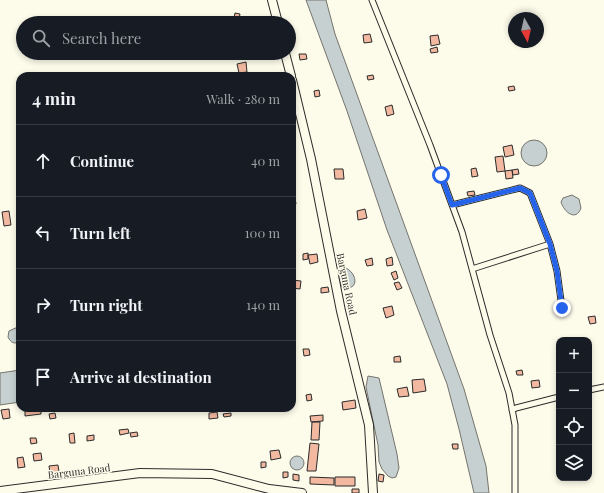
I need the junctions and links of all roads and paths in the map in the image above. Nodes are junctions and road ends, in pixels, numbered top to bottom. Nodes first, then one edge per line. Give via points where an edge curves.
1 (272, 0) edge
2 (372, 0) edge
3 (276, 16) edge
4 (287, 60) edge
5 (290, 72) edge
6 (296, 97) edge
7 (452, 205) junction
8 (550, 244) junction
9 (472, 269) junction
10 (562, 308) dead end
11 (604, 386) edge
12 (592, 389) edge
13 (556, 398) edge
14 (512, 410) junction
15 (0, 491) edge
16 (302, 493) edge
17 (373, 493) edge
18 (515, 493) edge

1 - 3 main road
2 - 7 street
4 - 5 main road
6 - 17 main road, Barguna Road via 369,426
7 - 8 street via 520,188 530,193
7 - 9 street
8 - 9 street
8 - 10 street
9 - 14 street
11 - 12 street
13 - 14 street
14 - 18 street via 515,425
15 - 16 main road, Barguna Road via 140,473 212,474 269,489

